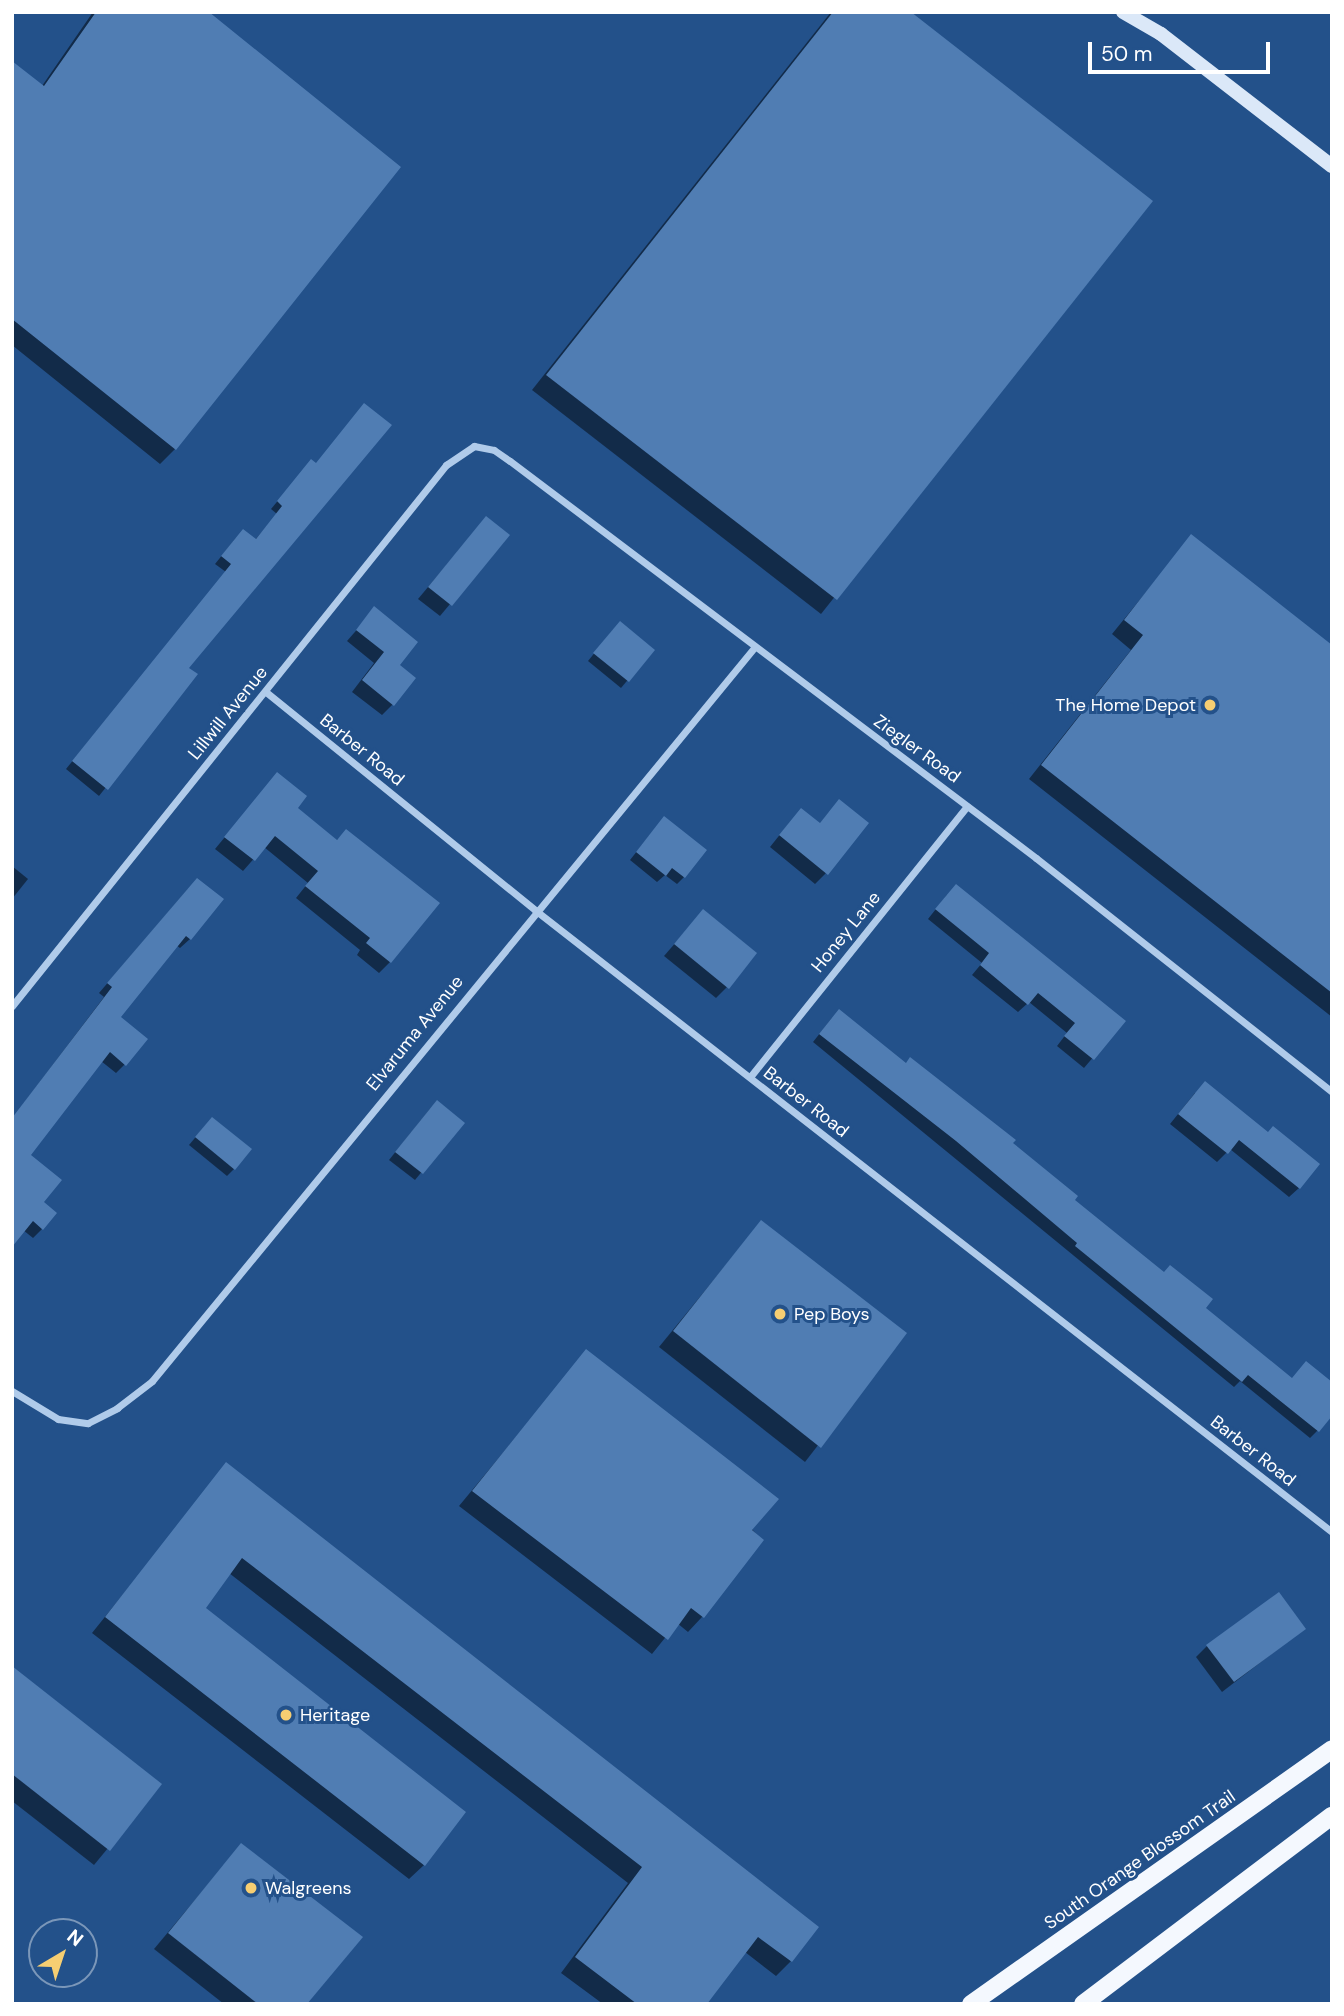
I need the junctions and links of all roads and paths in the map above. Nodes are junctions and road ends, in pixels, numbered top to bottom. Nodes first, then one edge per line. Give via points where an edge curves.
1 (1123, 12) edge
2 (1332, 166) edge
3 (474, 446) joint
4 (753, 649) junction
5 (266, 692) junction
6 (967, 806) junction
7 (535, 910) junction
8 (12, 1006) edge
9 (750, 1077) junction
10 (1332, 1093) edge
11 (12, 1391) edge
12 (1332, 1532) edge
13 (1332, 1749) edge
14 (1332, 1816) edge
15 (971, 2004) edge
16 (1083, 2004) edge

1 - 2 street via 1161,34
3 - 4 street, Ziegler Road via 494,450 510,461
3 - 5 street, Lillwill Avenue via 446,465
4 - 6 street, Ziegler Road
4 - 7 street, Elvaruma Avenue
5 - 7 street, Barber Road
5 - 8 street, Lillwill Avenue
6 - 9 street, Honey Lane
6 - 10 street, Ziegler Road
7 - 9 street, Barber Road
7 - 11 street, Elvaruma Avenue via 152,1381 88,1423 58,1419
9 - 12 street, Barber Road
13 - 15 main road, South Orange Blossom Trail
14 - 16 main road

